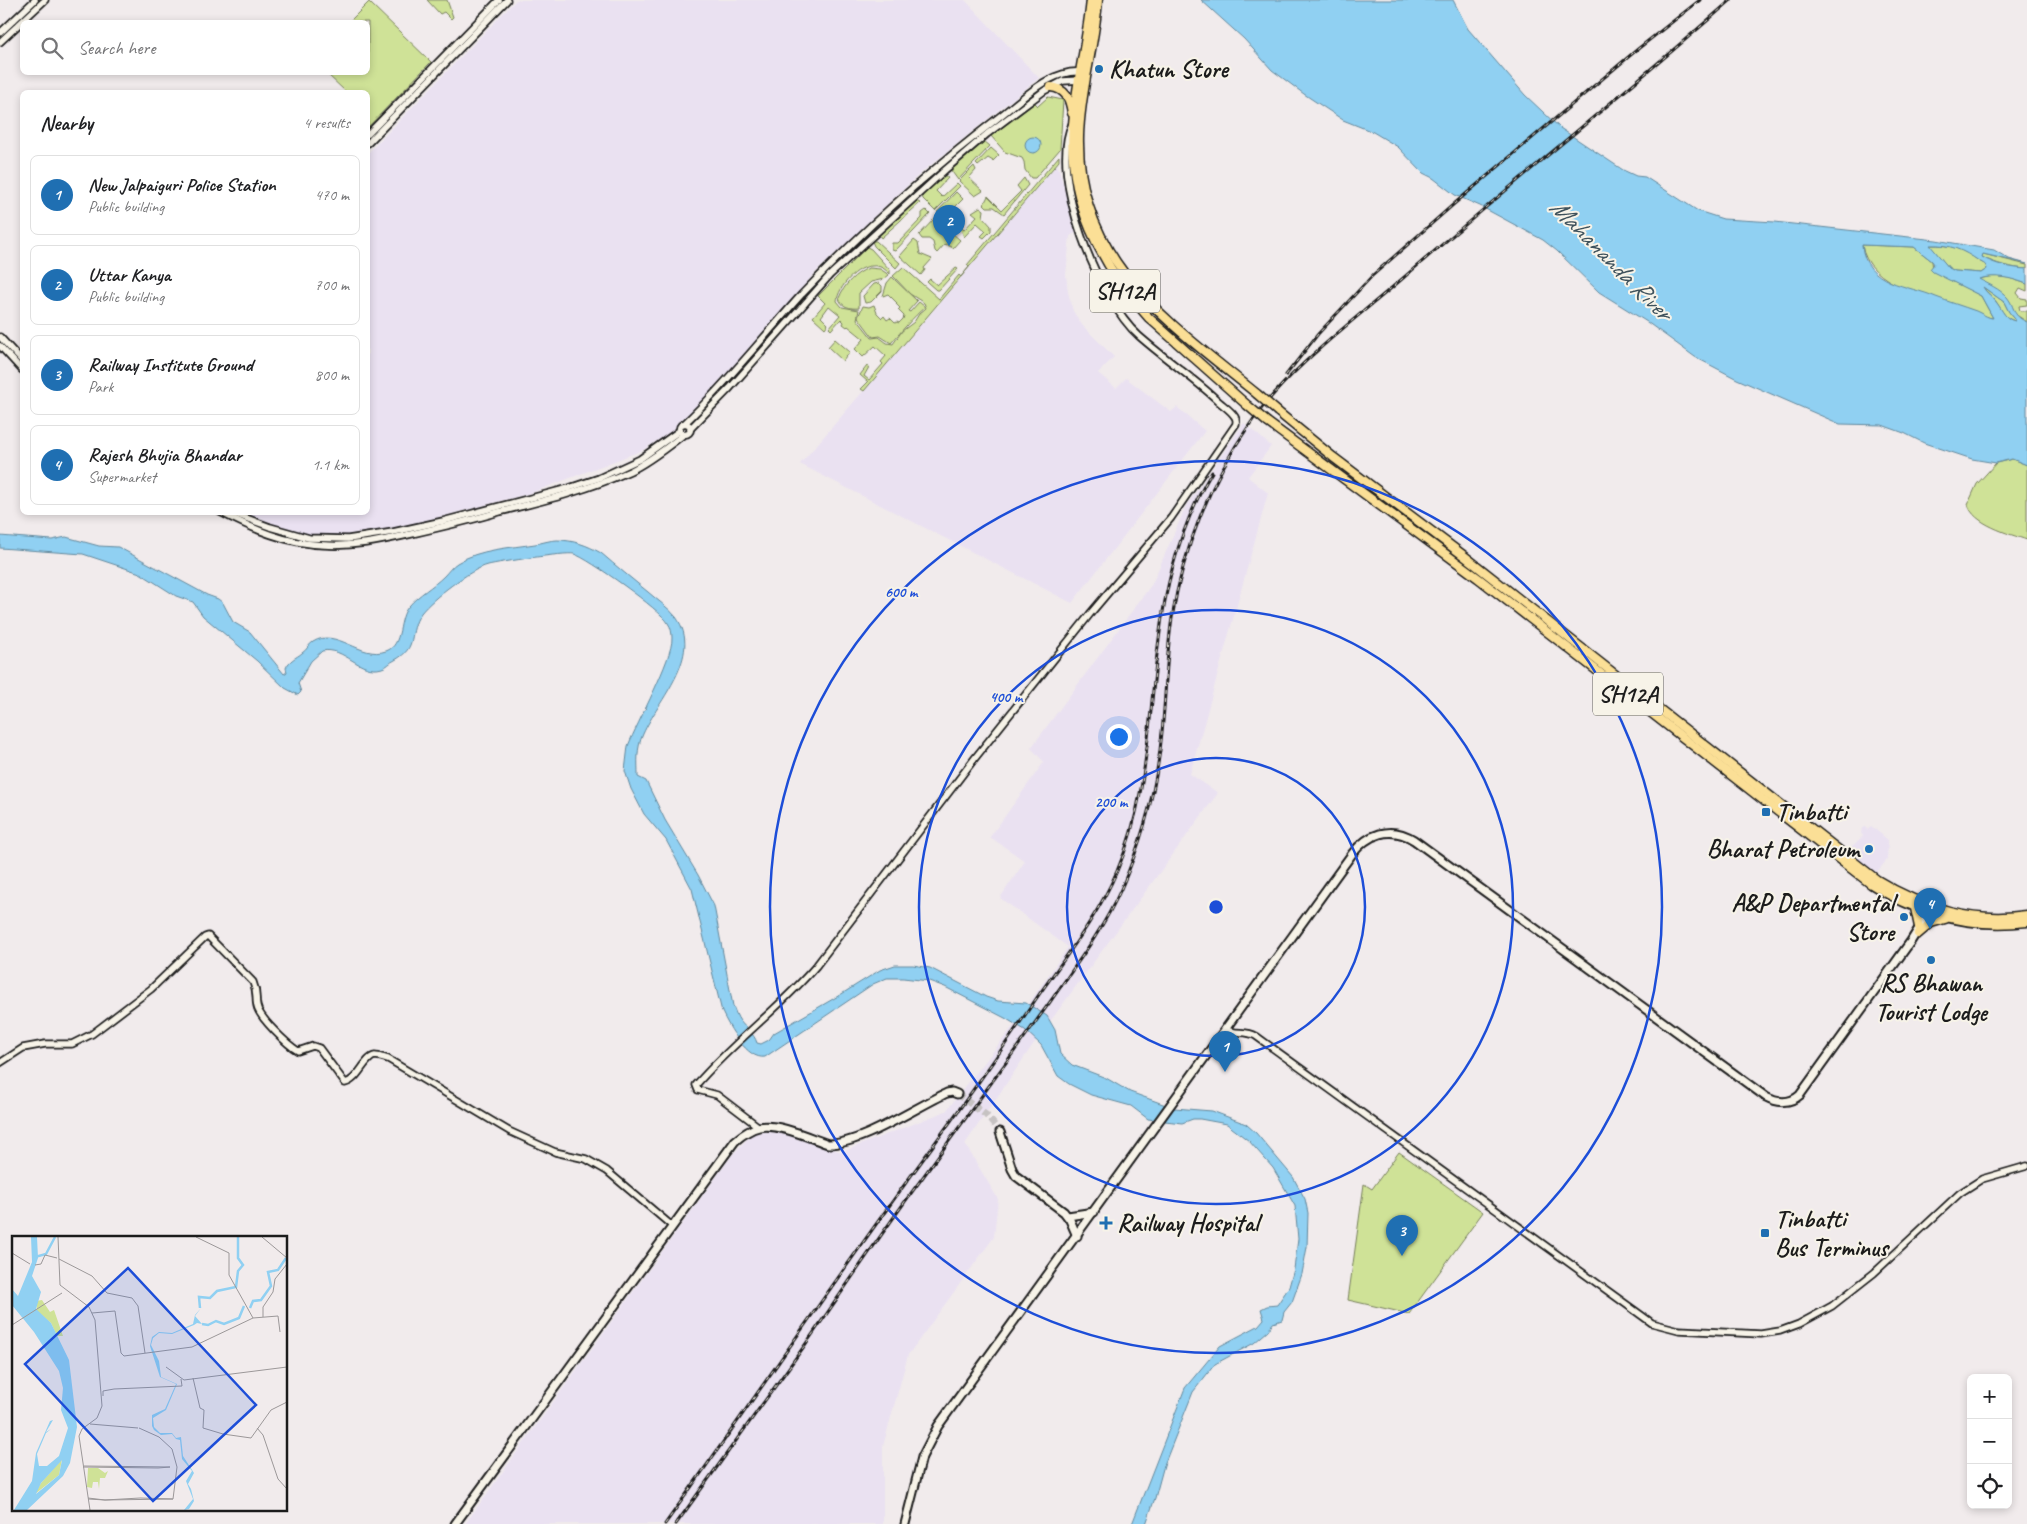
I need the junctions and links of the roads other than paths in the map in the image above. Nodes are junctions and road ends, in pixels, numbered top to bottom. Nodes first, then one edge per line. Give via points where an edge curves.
1 (35, 0) edge
2 (45, 0) edge
3 (499, 0) edge
4 (507, 0) edge
5 (1086, 0) edge
6 (1091, 0) edge
7 (1098, 0) edge
8 (24, 20) edge
9 (20, 23) edge
10 (1087, 30) junction
11 (0, 33) edge
12 (0, 42) edge
13 (439, 65) junction
14 (1083, 76) junction
15 (1051, 87) junction
16 (1036, 88) junction
17 (1040, 94) junction
18 (1073, 122) junction
19 (370, 132) edge
20 (984, 133) junction
21 (370, 141) edge
22 (889, 210) junction
23 (894, 216) junction
24 (0, 337) edge
25 (0, 346) edge
26 (20, 359) edge
27 (20, 368) edge
28 (686, 424) junction
29 (690, 429) junction
30 (681, 433) junction
31 (227, 515) edge
32 (238, 515) edge
33 (1914, 908) junction
34 (2027, 910) edge
35 (1933, 911) junction
36 (1967, 915) junction
37 (2027, 915) edge
38 (1947, 918) junction
39 (2027, 922) edge
40 (1919, 930) junction
41 (1226, 1030) junction
42 (0, 1062) edge
43 (955, 1093) dead end
44 (759, 1127) junction
45 (1000, 1132) tunnel mouth
46 (2027, 1166) edge
47 (1094, 1212) junction
48 (1068, 1216) junction
49 (672, 1226) junction
50 (1077, 1236) junction
51 (455, 1524) edge
52 (905, 1524) edge

1 - 11 street
2 - 8 street
3 - 13 street
4 - 13 street
5 - 10 main road, SH12A
6 - 10 main road, SH12A
7 - 14 main road, SH12A
9 - 12 street
10 - 14 main road, SH12A
13 - 19 street
13 - 21 street
14 - 15 street via 1063,80
14 - 16 street via 1065,72
14 - 18 main road, SH12A
14 - 35 main road, SH12A, bridge via 1081,165 1091,209 1108,250 1123,274 1153,308 1333,457 1858,866
15 - 17 street
15 - 18 main road via 1060,89 1067,96
16 - 17 street
16 - 20 street
17 - 20 street
18 - 33 main road, SH12A, bridge via 1074,173 1091,233 1110,270 1149,318 1267,422 1478,578 1726,770 1736,783 1768,810 1810,836 1867,881
18 - 44 street via 1066,148 1069,191 1084,243 1101,282 1133,330 1235,416 1236,424 1172,518 975,758 816,966 695,1087 717,1095
20 - 22 street via 955,151
20 - 23 street
22 - 23 street
22 - 28 street via 802,295
23 - 29 street via 830,275
24 - 26 street
25 - 27 street
28 - 29 street
28 - 30 street via 680,426
29 - 30 street via 687,434
30 - 31 street via 643,464 602,482 461,523 373,542 307,544 274,536
30 - 32 street via 640,460 599,478 393,532 348,539 310,538 270,528
33 - 35 main road, SH12A
33 - 40 main road
34 - 36 main road, SH12A
35 - 36 main road, SH12A
35 - 38 main road, SH12A
35 - 40 main road
36 - 37 main road, SH12A
38 - 39 main road, SH12A via 1993,924
38 - 40 main road
40 - 41 main road via 1800,1095 1778,1101 1760,1092 1414,840 1399,833 1383,832 1368,838 1356,849
41 - 46 street via 1256,1036 1652,1323 1679,1330 1761,1334 1799,1324 1832,1306 1874,1273 1960,1193 1982,1179
41 - 47 main road
42 - 49 street via 23,1048 72,1044 87,1037 151,989 208,936 253,982 258,1009 274,1029 298,1051 313,1046 319,1048 345,1083 352,1080 372,1057 388,1059 509,1131 555,1152 586,1159 607,1171
43 - 44 main road via 934,1099 862,1136 837,1144 770,1126
44 - 49 main road via 730,1146
45 - 48 main road via 1016,1176
47 - 48 main road
47 - 50 main road
48 - 50 main road
49 - 51 main road
50 - 52 main road via 933,1433 922,1457

